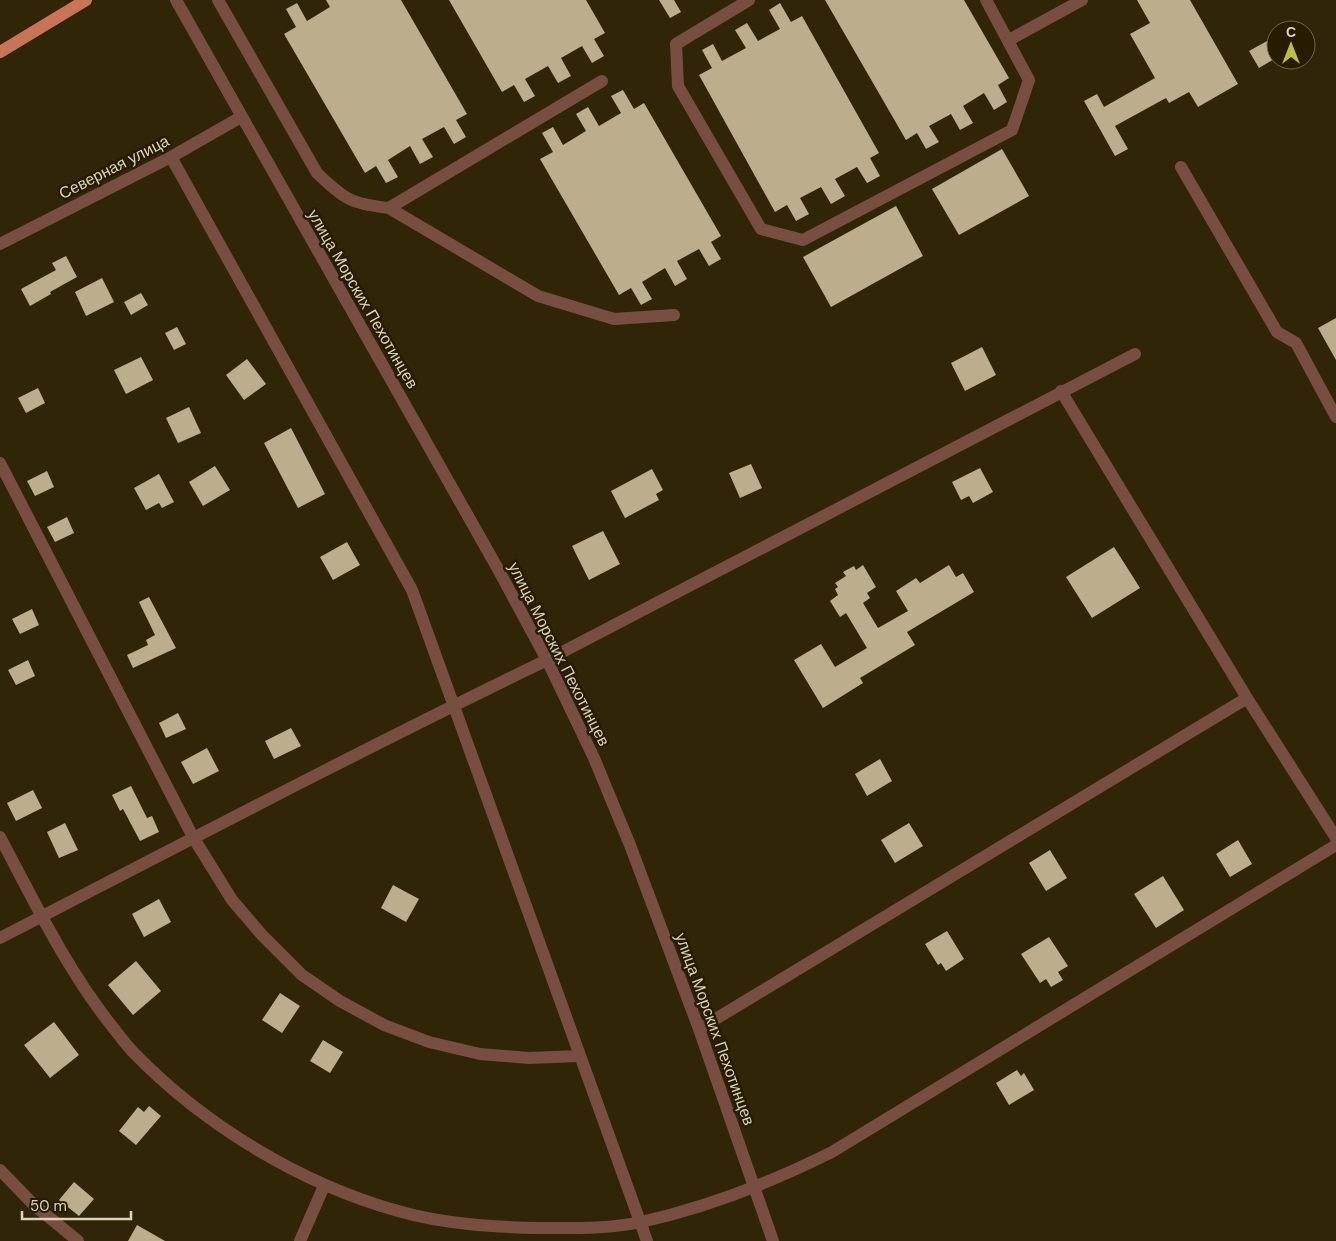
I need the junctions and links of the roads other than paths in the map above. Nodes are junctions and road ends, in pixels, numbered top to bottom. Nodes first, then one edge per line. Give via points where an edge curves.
1 (86, 0) edge
2 (176, 0) edge
3 (218, 0) edge
4 (749, 0) edge
5 (986, 0) edge
6 (1082, 0) edge
7 (1009, 40) junction
8 (0, 52) edge
9 (602, 82) dead end
10 (241, 117) junction
11 (171, 157) junction
12 (1181, 167) dead end
13 (389, 208) junction
14 (0, 244) edge
15 (674, 314) dead end
16 (1135, 354) dead end
17 (1061, 391) junction
18 (1336, 417) edge
19 (0, 464) edge
20 (547, 660) junction
21 (1247, 698) junction
22 (452, 705) junction
23 (0, 837) edge
24 (193, 837) junction
25 (1336, 838) edge
26 (1336, 845) edge
27 (42, 916) junction
28 (0, 938) edge
29 (699, 1029) junction
30 (579, 1056) junction
31 (0, 1170) edge
32 (324, 1186) junction
33 (755, 1187) junction
34 (640, 1222) junction
35 (78, 1241) edge
36 (300, 1241) edge
37 (647, 1241) edge
38 (772, 1241) edge

1 - 8 main road
2 - 10 street, улица Морских Пехотинцев
3 - 13 street via 317,173 339,195 362,205
4 - 7 street via 676,44 678,86 761,229 803,240 1012,130 1029,80
5 - 7 street
6 - 7 street
9 - 13 street
10 - 11 street, Северная улица
10 - 20 street, улица Морских Пехотинцев
11 - 14 street, Северная улица
11 - 22 street via 412,590
12 - 18 street via 1277,332 1296,342
13 - 15 street via 538,296 614,319
16 - 17 street
17 - 20 street
17 - 21 street
19 - 24 street
20 - 22 street
20 - 29 street, улица Морских Пехотинцев via 594,758
21 - 25 street
21 - 29 street
22 - 24 street
22 - 30 street
23 - 27 street
24 - 27 street
24 - 30 street via 232,900 262,935 302,975 340,1001 384,1025 429,1042 480,1054 529,1058
26 - 33 street via 832,1152
27 - 28 street
27 - 32 street via 69,967 101,1012 138,1057 168,1086 270,1157
29 - 33 street, улица Морских Пехотинцев
30 - 34 street
31 - 35 street via 34,1205
32 - 34 street via 400,1212 477,1224 558,1228
32 - 36 street
33 - 34 street
33 - 38 street, улица Морских Пехотинцев
34 - 37 street

